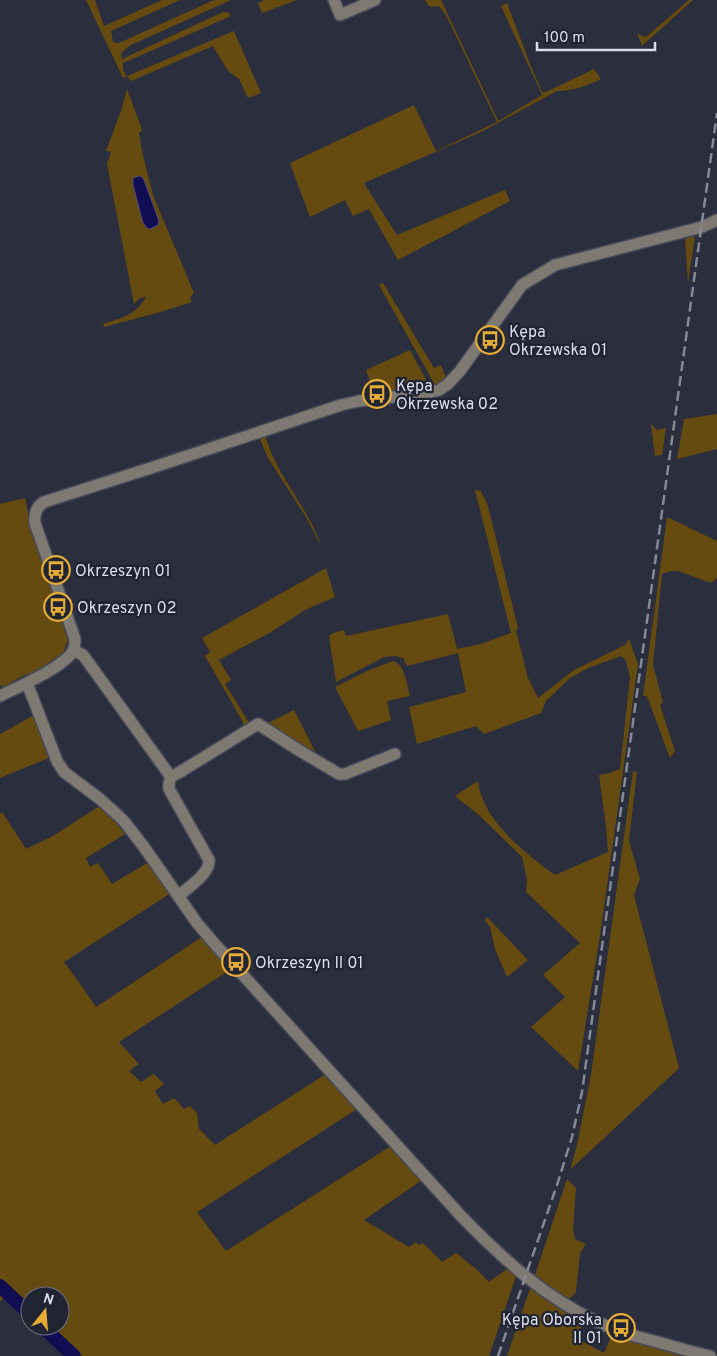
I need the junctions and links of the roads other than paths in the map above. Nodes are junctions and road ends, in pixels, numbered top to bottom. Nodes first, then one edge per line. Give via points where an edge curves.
1 (334, 0) edge
2 (375, 0) edge
3 (717, 220) edge
4 (74, 650) junction
5 (27, 683) junction
6 (0, 696) edge
7 (395, 754) dead end
8 (171, 776) junction
9 (178, 896) junction
10 (710, 1356) edge

1 - 2 street via 340,15
3 - 4 street via 702,227 555,265 522,285 460,371 439,390 341,405 40,504 35,512 36,523 75,639
4 - 5 street via 58,665
4 - 8 street via 83,655
5 - 6 street
5 - 9 street via 59,765 123,820
7 - 8 street via 339,774 258,724
8 - 9 street via 170,789 210,862 206,872
9 - 10 street via 236,968 492,1248 566,1305 598,1322 619,1332

